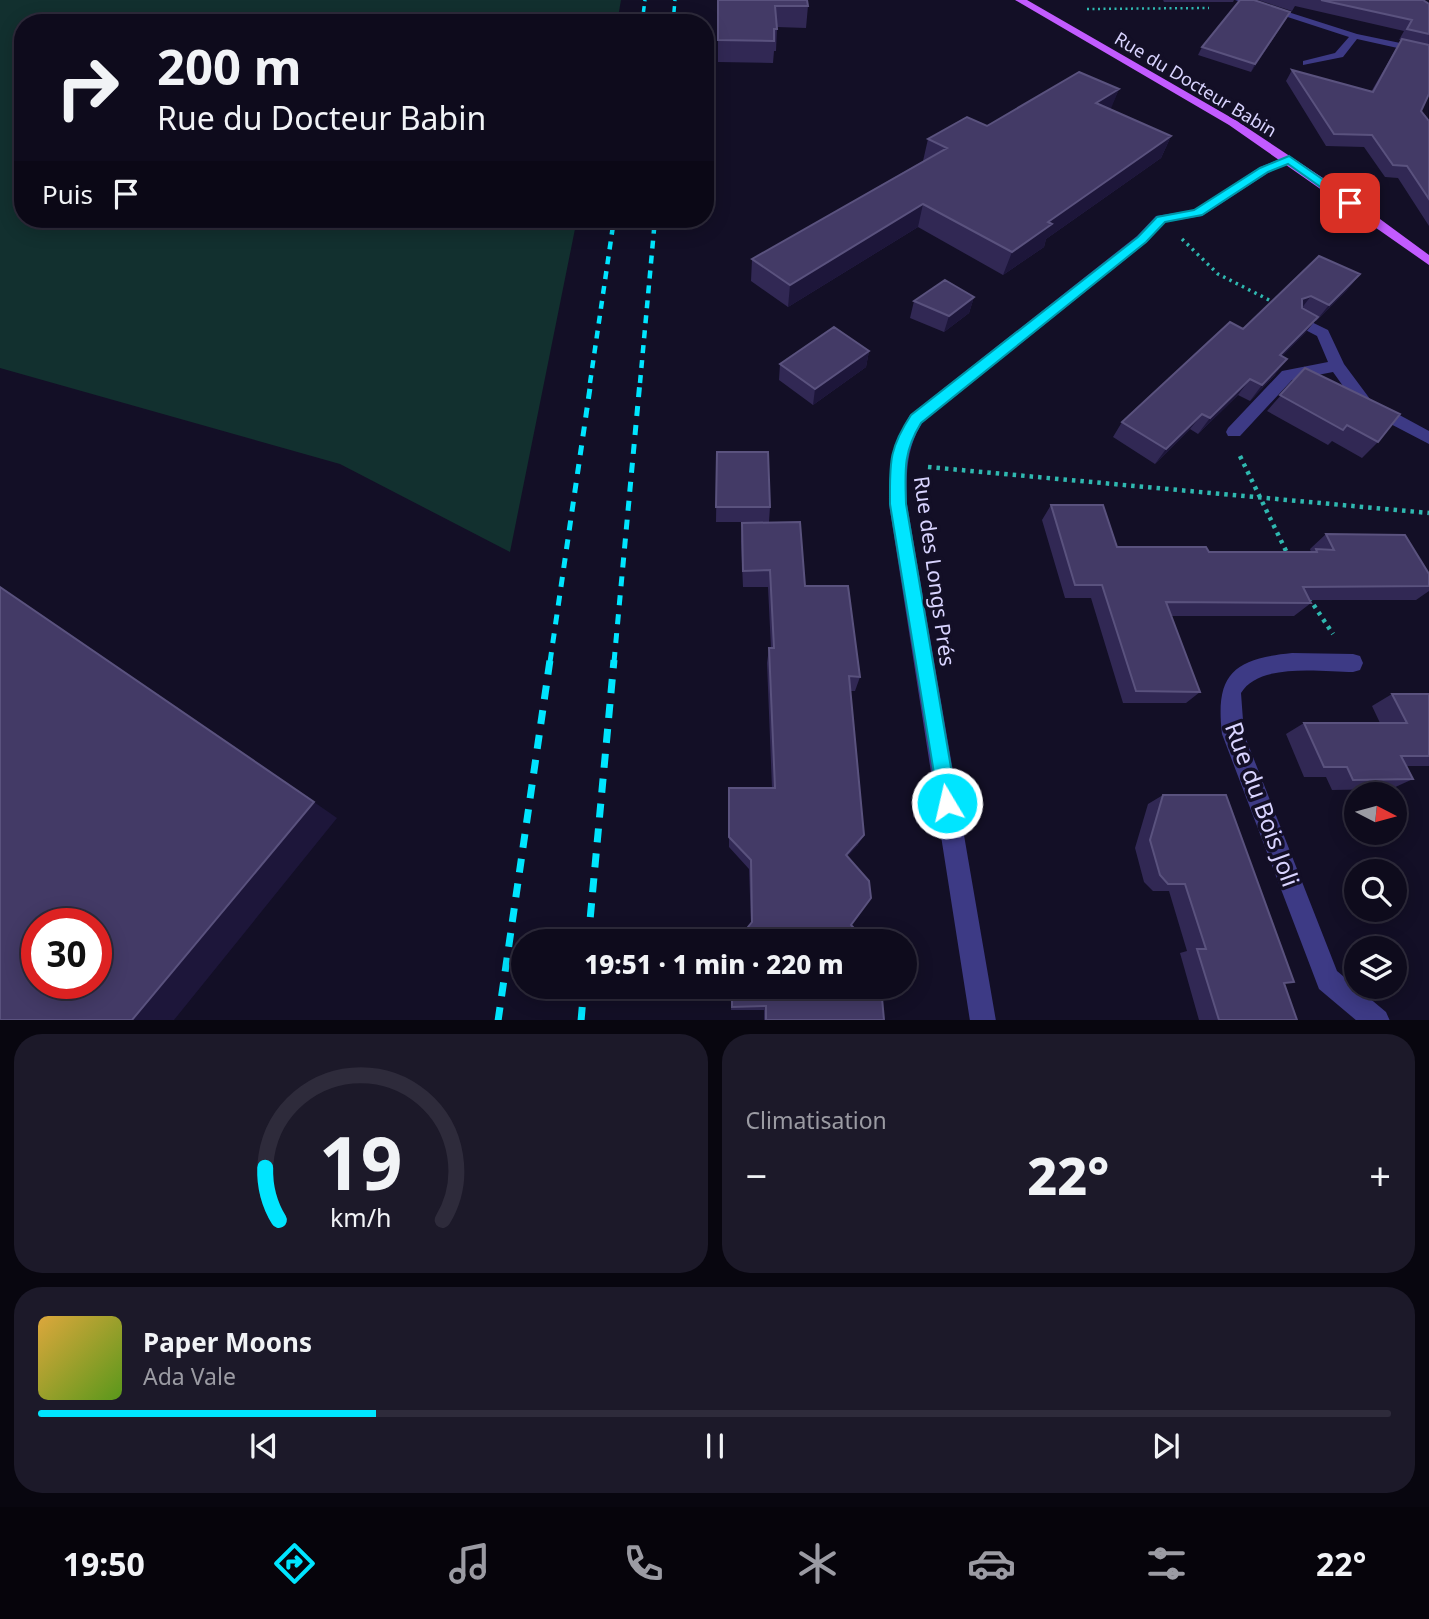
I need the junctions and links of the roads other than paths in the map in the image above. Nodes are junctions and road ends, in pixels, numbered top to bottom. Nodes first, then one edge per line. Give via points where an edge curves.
1 (1020, 0) edge
2 (1240, 0) edge
3 (1354, 36) junction
4 (1429, 52) edge
5 (1307, 63) dead end
6 (1289, 159) junction
7 (1429, 261) edge
8 (1297, 320) edge
9 (1337, 366) junction
10 (1234, 432) road end
11 (1429, 438) edge
12 (1353, 663) road end
13 (983, 1020) edge
14 (1377, 1020) edge

1 - 6 main road, Rue du Docteur Babin
2 - 3 street
3 - 4 street
3 - 5 street via 1339,55
6 - 7 main road, Rue du Docteur Babin
6 - 13 street, Rue des Longs Prés via 1198,213 1161,219 916,419 902,440 898,504
8 - 9 street via 1323,333
9 - 10 street via 1287,375
9 - 11 street via 1364,404
12 - 14 street, Rue du Bois Joli via 1284,662 1256,668 1236,681 1229,704 1233,733 1328,980

